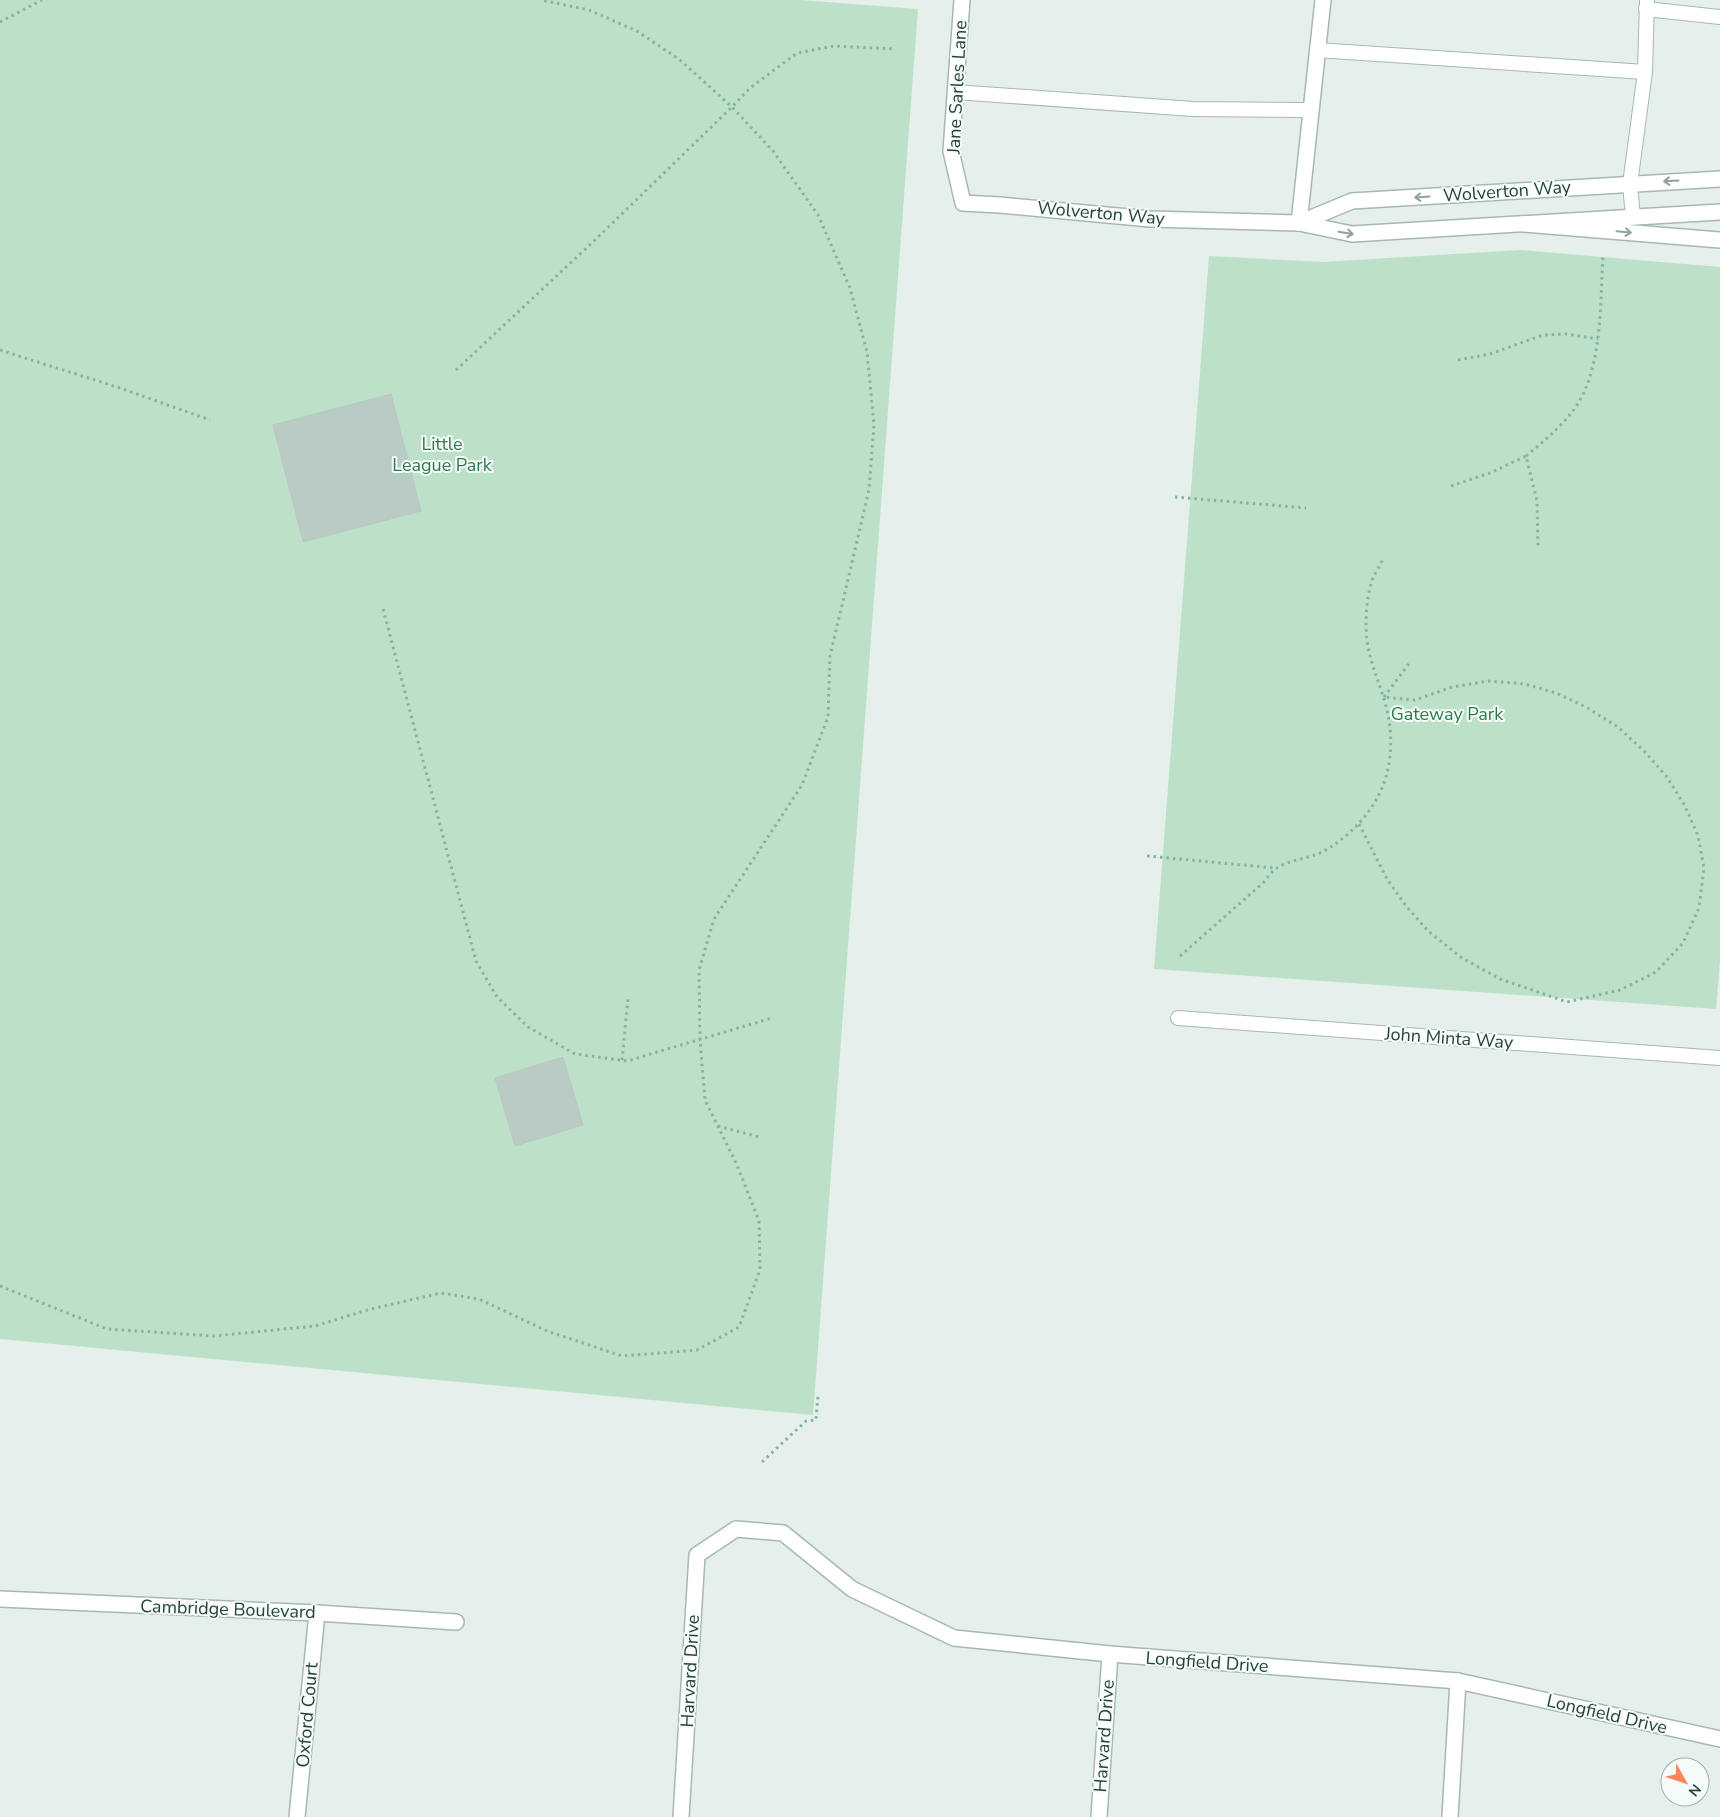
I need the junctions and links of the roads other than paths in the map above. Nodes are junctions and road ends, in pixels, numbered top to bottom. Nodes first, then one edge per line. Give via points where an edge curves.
1 (962, 0) edge
2 (1323, 0) edge
3 (1646, 4) edge
4 (1720, 17) edge
5 (1317, 50) junction
6 (1645, 72) junction
7 (955, 92) junction
8 (1311, 110) junction
9 (1720, 178) edge
10 (1630, 184) junction
11 (963, 203) joint
12 (1720, 212) edge
13 (1632, 217) junction
14 (1299, 223) junction
15 (1524, 224) junction
16 (1720, 240) edge
17 (1178, 1018) dead end
18 (1720, 1058) edge
19 (721, 1538) joint
20 (0, 1599) edge
21 (317, 1613) junction
22 (456, 1622) dead end
23 (1110, 1654) junction
24 (1458, 1681) junction
25 (1720, 1739) edge
26 (297, 1817) edge
27 (681, 1817) edge
28 (1099, 1817) edge
29 (1450, 1817) edge

1 - 7 street, Jane Sarles Lane
2 - 5 street
3 - 4 lane
3 - 6 lane
5 - 6 lane
5 - 8 street
6 - 10 lane
7 - 8 lane via 1193,109
7 - 11 street, Jane Sarles Lane via 951,152
8 - 14 street
9 -> 10 street, Wolverton Way
10 - 13 lane
10 -> 14 street, Wolverton Way via 1352,201
11 - 14 street, Wolverton Way via 1150,219
12 - 13 street, Wolverton Way
13 - 15 street, Wolverton Way
14 -> 15 street, Wolverton Way via 1352,234
15 -> 16 street
17 - 18 lane, John Minta Way
19 - 23 street, Longfield Drive via 736,1529 783,1533 852,1590 954,1638
19 - 27 street, Harvard Drive via 697,1555
20 - 21 street, Cambridge Boulevard
21 - 22 street, Cambridge Boulevard
21 - 26 street, Oxford Court
23 - 24 street, Longfield Drive
23 - 28 street, Harvard Drive
24 - 25 street, Longfield Drive
24 - 29 street

